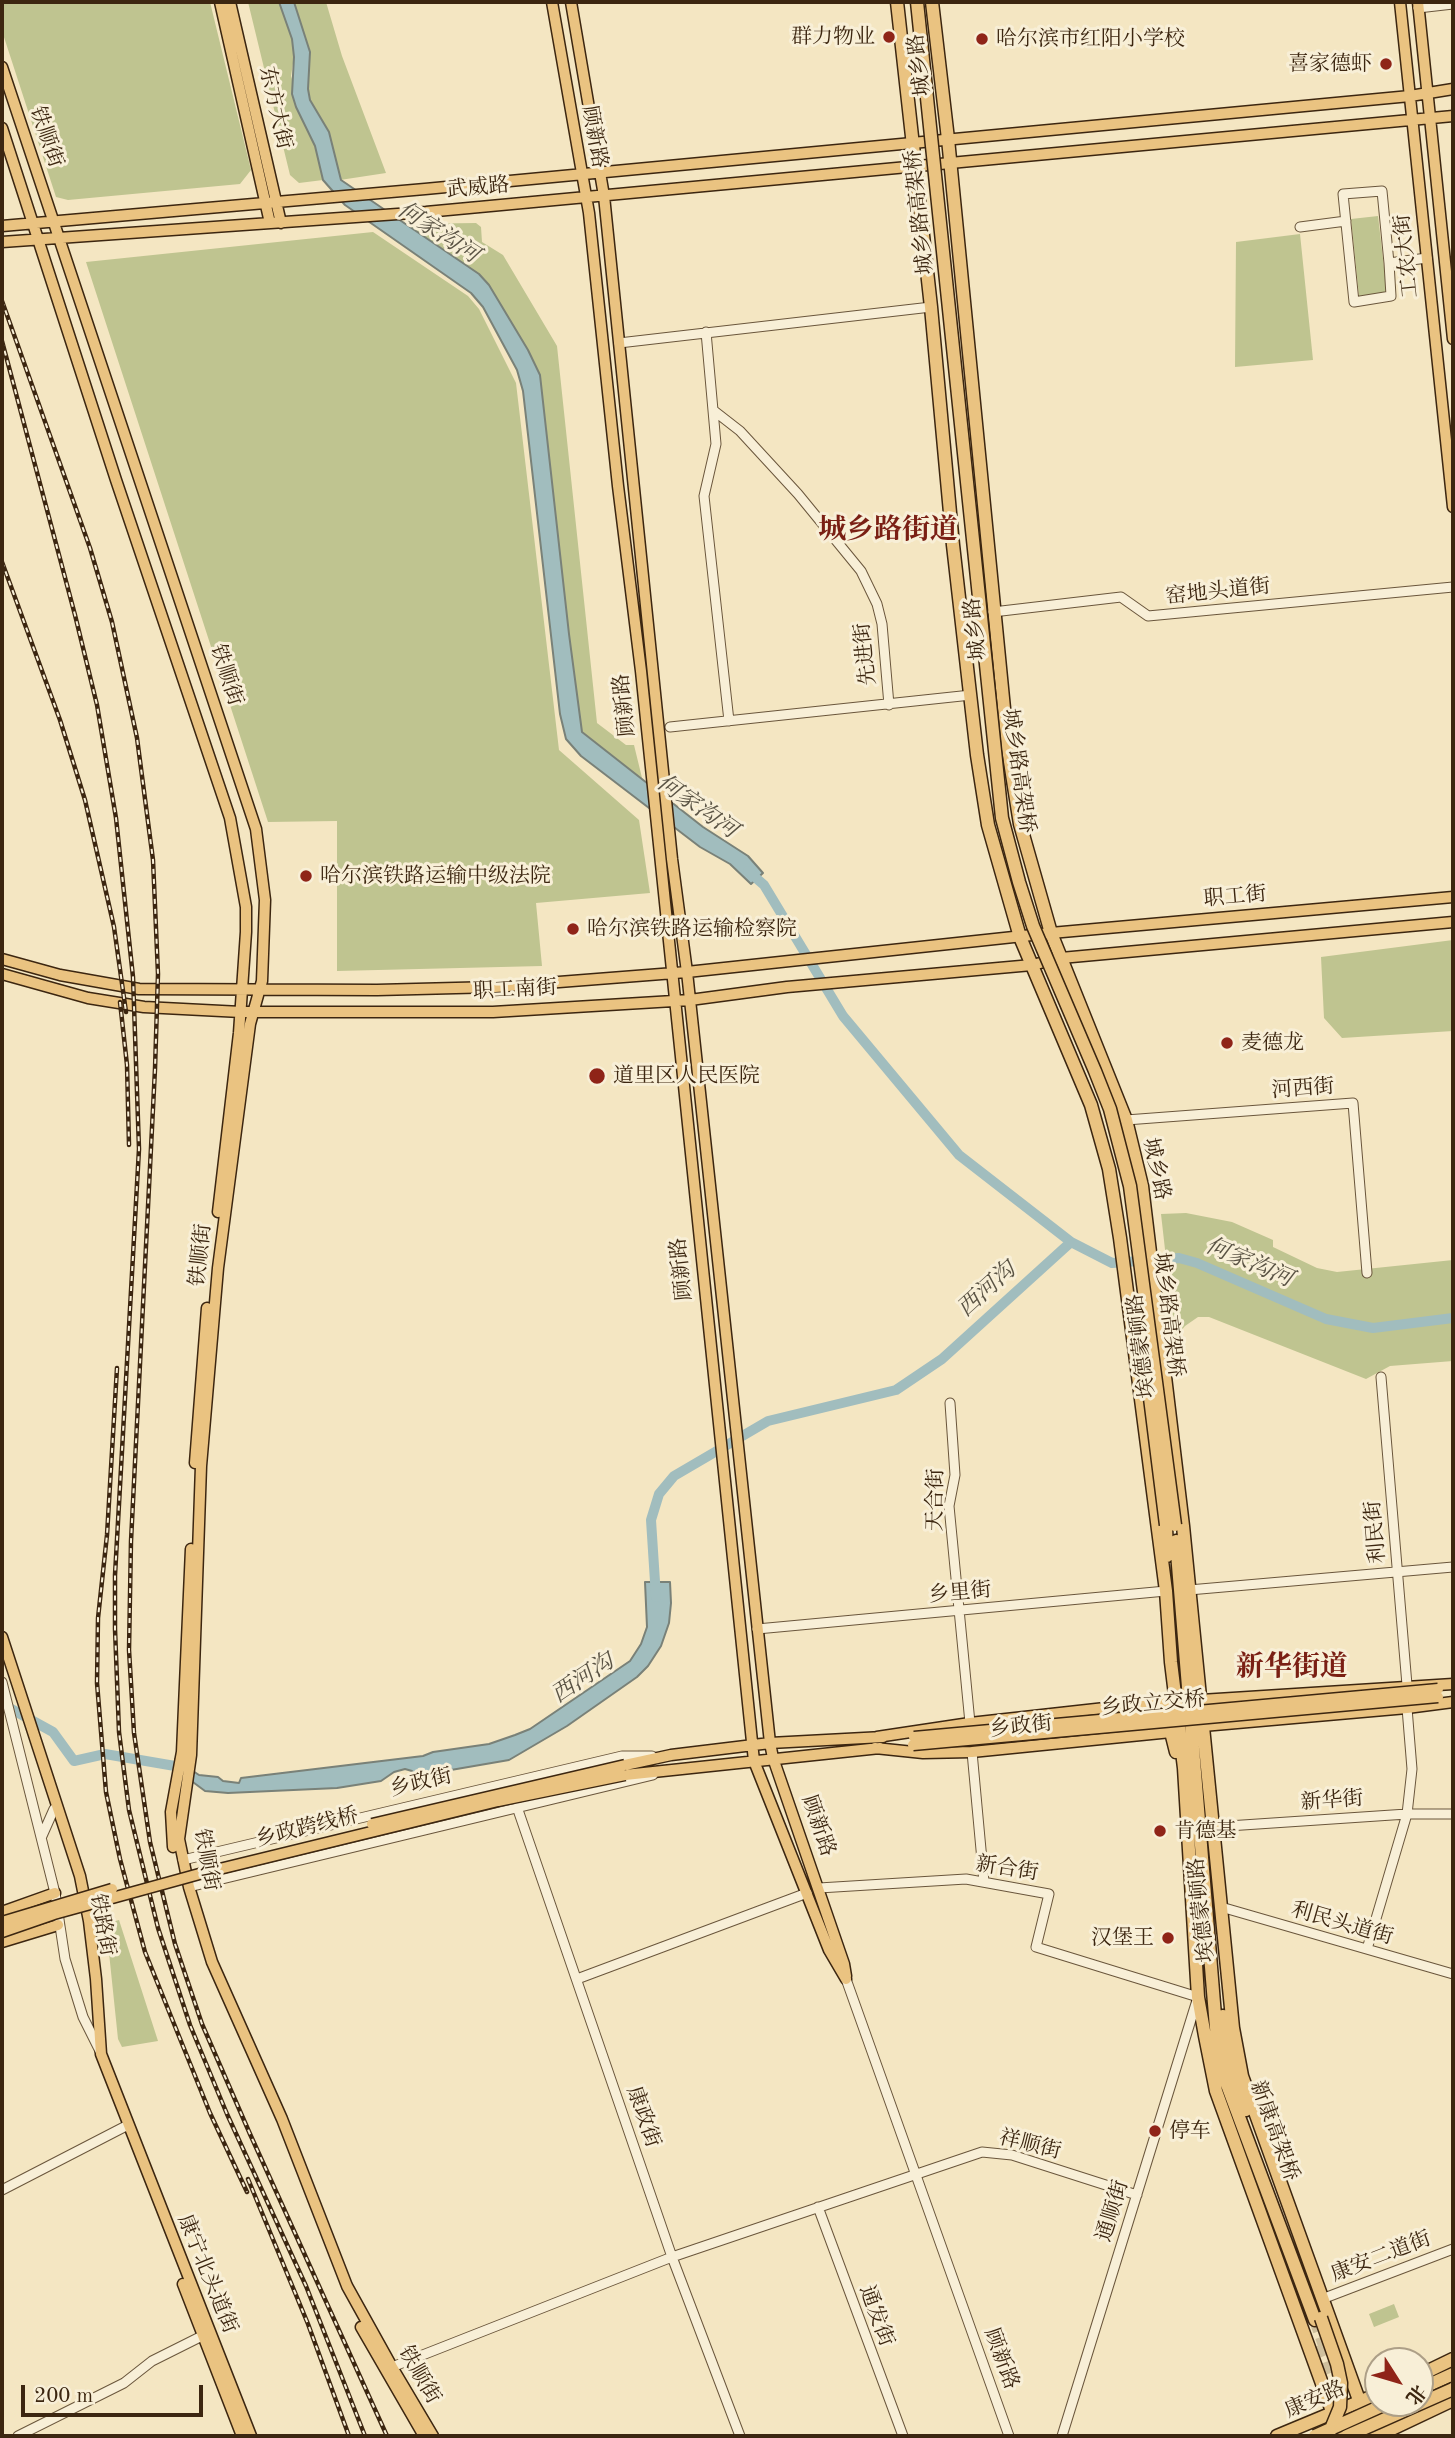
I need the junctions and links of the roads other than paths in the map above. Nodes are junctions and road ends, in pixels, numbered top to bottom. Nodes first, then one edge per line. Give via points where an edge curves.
1 (219, 2) edge
2 (230, 2) edge
3 (552, 2) edge
4 (570, 2) edge
5 (897, 2) edge
6 (909, 2) edge
7 (917, 2) edge
8 (924, 2) edge
9 (932, 2) edge
10 (1400, 2) edge
11 (1453, 4) edge
12 (1418, 5) edge
13 (2, 67) edge
14 (1453, 89) edge
15 (1427, 93) junction
16 (1410, 96) junction
17 (1453, 116) edge
18 (1430, 119) junction
19 (1412, 121) junction
20 (2, 128) edge
21 (948, 139) junction
22 (912, 142) junction
23 (950, 165) junction
24 (915, 166) junction
25 (599, 172) junction
26 (581, 174) junction
27 (604, 196) junction
28 (586, 197) junction
29 (277, 200) junction
30 (264, 201) junction
31 (54, 221) junction
32 (1346, 221) junction
33 (33, 222) junction
34 (276, 223) junction
35 (2, 226) edge
36 (1300, 227) dead end
37 (58, 238) junction
38 (38, 239) junction
39 (2, 242) edge
40 (1427, 258) junction
41 (1389, 262) junction
42 (947, 281) junction
43 (931, 307) junction
44 (706, 332) junction
45 (1453, 339) edge
46 (619, 342) junction
47 (713, 410) junction
48 (1453, 507) edge
49 (1453, 587) edge
50 (993, 612) junction
51 (971, 695) junction
52 (889, 705) junction
53 (729, 721) junction
54 (670, 727) dead end
55 (1453, 897) edge
56 (1453, 922) edge
57 (1051, 933) junction
58 (1020, 937) junction
59 (1061, 958) junction
60 (2, 959) edge
61 (1032, 965) junction
62 (687, 972) junction
63 (2, 974) edge
64 (671, 974) junction
65 (260, 988) junction
66 (243, 989) junction
67 (690, 1000) junction
68 (673, 1001) junction
69 (241, 1012) junction
70 (254, 1012) junction
71 (1126, 1120) junction
72 (1148, 1234) joint
73 (1367, 1273) dead end
74 (1381, 1377) dead end
75 (950, 1403) dead end
76 (1171, 1525) junction
77 (1453, 1567) edge
78 (1397, 1572) junction
79 (1184, 1588) junction
80 (1166, 1591) junction
81 (960, 1611) junction
82 (757, 1629) junction
83 (2, 1637) edge
84 (2, 1659) edge
85 (1171, 1662) junction
86 (2, 1682) edge
87 (1407, 1685) junction
88 (1453, 1685) edge
89 (1438, 1693) junction
90 (1453, 1696) edge
91 (18, 1699) junction
92 (1201, 1700) junction
93 (1168, 1701) junction
94 (1453, 1702) edge
95 (1408, 1708) junction
96 (970, 1723) junction
97 (1198, 1726) junction
98 (30, 1731) junction
99 (1171, 1732) junction
100 (913, 1741) joint
101 (770, 1743) junction
102 (876, 1743) junction
103 (753, 1746) junction
104 (972, 1752) junction
105 (187, 1754) junction
106 (671, 1755) junction
107 (773, 1758) junction
108 (754, 1761) junction
109 (1184, 1768) junction
110 (674, 1769) junction
111 (625, 1770) junction
112 (517, 1807) junction
113 (54, 1809) junction
114 (176, 1812) junction
115 (1407, 1814) junction
116 (1453, 1814) edge
117 (1211, 1827) junction
118 (42, 1837) junction
119 (183, 1860) junction
120 (984, 1882) junction
121 (189, 1887) junction
122 (819, 1888) junction
123 (55, 1893) junction
124 (807, 1893) junction
125 (1221, 1907) junction
126 (2, 1912) edge
127 (2, 1922) edge
128 (58, 1925) junction
129 (2, 1932) edge
130 (2, 1941) edge
131 (1367, 1949) junction
132 (1453, 1974) edge
133 (577, 1979) junction
134 (846, 1979) junction
135 (1198, 1997) junction
136 (95, 2041) junction
137 (101, 2054) junction
138 (1211, 2061) junction
139 (125, 2126) junction
140 (915, 2175) junction
141 (2, 2190) edge
142 (1137, 2194) junction
143 (818, 2207) junction
144 (1453, 2249) edge
145 (672, 2257) junction
146 (1322, 2299) junction
147 (206, 2334) junction
148 (1453, 2359) edge
149 (1453, 2366) edge
150 (392, 2367) junction
151 (1434, 2368) edge
152 (1453, 2374) edge
153 (1434, 2375) edge
154 (1434, 2383) edge
155 (1453, 2389) edge
156 (1453, 2400) edge
157 (1364, 2401) edge
158 (1453, 2408) edge
159 (1331, 2413) junction
160 (1364, 2414) edge
161 (1408, 2421) junction
162 (1295, 2435) edge
163 (18, 2436) edge
164 (242, 2436) edge
165 (251, 2436) edge
166 (424, 2436) edge
167 (433, 2436) edge
168 (740, 2436) edge
169 (902, 2436) edge
170 (1009, 2436) edge
171 (1062, 2436) edge
172 (1277, 2436) edge
173 (1315, 2436) edge
174 (1328, 2436) edge
175 (1341, 2436) edge
176 (1347, 2436) edge
177 (1375, 2436) edge
178 (1398, 2436) edge

1 - 30 main road, 东方大街
2 - 29 main road, 东方大街
3 - 26 main road, 顾新路
4 - 25 main road, 顾新路
5 - 22 highway, 城乡路
6 - 76 highway, 城乡路高架桥, bridge via 994,804 1020,906 1103,1113 1123,1189
7 - 42 highway, 城乡路高架桥, bridge
8 - 42 highway, bridge via 944,200
9 - 21 highway, 城乡路
10 - 16 main road, 工农大街
11 - 12 street
12 - 15 main road, 工农大街
13 - 31 main road, 铁顺街
14 - 15 main road, 武威路
15 - 16 main road, 武威路
15 - 18 main road, 工农大街
16 - 19 main road, 工农大街
16 - 21 main road, 武威路
17 - 18 main road, 武威路
18 - 19 main road, 武威路
18 - 45 main road, 工农大街
19 - 23 main road, 武威路
19 - 40 main road, 工农大街
20 - 33 main road, 铁顺街
21 - 22 main road, 武威路
21 - 23 highway, 城乡路
22 - 24 highway, 城乡路
22 - 25 main road, 武威路
23 - 24 main road, 武威路
23 - 50 highway, 城乡路
24 - 27 main road, 武威路
24 - 43 highway, 城乡路
25 - 26 main road, 武威路
25 - 27 main road, 顾新路
26 - 28 main road, 顾新路
26 - 29 main road, 武威路
27 - 28 main road, 武威路
27 - 46 main road, 顾新路
28 - 34 main road, 武威路
28 - 64 main road, 顾新路
29 - 30 main road, 武威路
29 - 34 main road, 东方大街
30 - 31 main road, 武威路
30 - 34 main road, 东方大街
31 - 33 main road, 武威路
31 - 37 main road, 铁顺街
32 - 36 street
32 - 41 street via 1343,194 1382,191
32 - 41 street via 1354,303 1391,296
33 - 35 main road, 武威路
33 - 38 main road, 铁顺街
34 - 37 main road, 武威路
37 - 38 main road, 武威路
37 - 65 main road, 铁顺街 via 256,829 265,900
38 - 39 main road, 武威路
38 - 66 main road, 铁顺街 via 230,818 246,907
40 - 41 street
40 - 48 main road, 工农大街
42 - 76 highway, 城乡路高架桥, bridge via 1002,818 1033,926 1096,1071 1127,1175 1138,1234
43 - 44 street
43 - 51 highway, 城乡路
44 - 46 street
44 - 47 street
46 - 62 main road, 顾新路
47 - 52 street, 先进街 via 740,431 861,570 882,624
47 - 53 street via 716,444 704,496
49 - 50 street, 窑地头道街 via 1148,616 1121,597
50 - 57 highway, 城乡路 via 1019,814
51 - 52 street, 先进街
51 - 58 highway, 城乡路 via 988,825
52 - 53 street
53 - 54 street
55 - 57 main road, 职工街
56 - 59 main road
57 - 58 main road, 职工街
57 - 59 highway, 城乡路
58 - 61 highway, 城乡路
58 - 62 main road, 职工南街
59 - 61 main road
59 - 71 highway, 城乡路
60 - 66 main road, 职工南街 via 139,989
61 - 67 main road, 职工南街
61 - 80 highway, 埃德蒙顿路 via 1091,1105 1109,1169
62 - 64 main road, 职工南街
62 - 67 main road, 顾新路
63 - 69 main road, 职工南街 via 113,1003
64 - 65 main road, 职工南街 via 495,987
64 - 68 main road, 顾新路
65 - 66 main road, 职工南街
65 - 70 main road, 铁顺街
66 - 69 main road, 铁顺街
67 - 68 main road, 职工南街
67 - 82 main road, 顾新路
68 - 70 main road, 职工南街 via 493,1012
68 - 103 main road, 顾新路
69 - 70 main road, 职工南街
69 - 105 main road, 铁顺街 via 196,1434
70 - 105 main road, 铁顺街 via 217,1282 201,1466
71 - 72 highway, 城乡路
71 - 73 street, 河西街 via 1353,1103
72 - 79 highway, 埃德蒙顿路 via 1185,1541
74 - 78 street, 利民街
75 - 81 street, 天合街 via 955,1475 949,1506
76 - 79 highway, 埃德蒙顿路
76 - 80 highway, 埃德蒙顿路
77 - 78 street
78 - 79 street
78 - 87 street, 利民街
79 - 92 highway, 埃德蒙顿路
79 - 97 highway, 埃德蒙顿路
80 - 81 street, 乡里街
80 - 85 highway, 埃德蒙顿路
81 - 82 street, 乡里街
81 - 96 street, 天合街
82 - 101 main road, 顾新路
83 - 91 main road
84 - 91 main road
85 - 93 highway
85 - 109 highway, 埃德蒙顿路
86 - 118 street
87 - 88 main road
87 - 92 main road
88 - 89 main road
89 - 90 main road
89 - 100 main road, 乡政立交桥, bridge
91 - 98 main road
92 - 97 highway, 埃德蒙顿路
93 - 96 main road, 乡政街
93 - 99 highway
94 - 95 main road
95 - 97 main road
95 - 115 street via 1412,1769
96 - 102 main road, 乡政街
97 - 117 highway
97 - 138 highway, 埃德蒙顿路 via 1218,2052 1311,2321
98 - 113 main road, 铁路街
98 - 137 main road, 铁路街 via 82,1887 96,1979
99 - 104 main road, 乡政街
99 - 109 highway
100 - 102 main road, 乡政街
101 - 102 main road, 乡政街
101 - 103 main road, 乡政街
101 - 107 main road, 顾新路
102 - 104 main road, 乡政街 via 923,1753
102 - 107 main road, 乡政街
103 - 106 main road, 乡政街
103 - 108 main road, 顾新路
104 - 120 street
105 - 114 main road, 铁顺街
106 - 111 main road, 乡政街
106 - 119 street, 乡政街 via 622,1756
107 - 108 main road, 乡政街
107 - 122 main road, 顾新路
108 - 110 main road, 乡政街
108 - 124 main road, 顾新路
109 - 135 highway, 埃德蒙顿路
110 - 111 main road, 乡政街
110 - 112 street, 乡政街
111 - 127 main road, bridge via 496,1794 201,1866
111 - 129 main road, 乡政跨线桥, bridge via 203,1873
112 - 121 street, 乡政街
112 - 133 street, 康政街
113 - 118 street
113 - 136 main road, 铁路街 via 82,1916
114 - 119 main road, 铁顺街
114 - 166 main road, 铁顺街 via 175,1860 208,1967 277,2122 341,2288
115 - 116 street, 新华街
115 - 117 street, 新华街
115 - 131 street
117 - 125 highway, 埃德蒙顿路
117 - 174 highway, 新康高架桥, bridge via 1220,1997 1228,2054 1337,2364 1340,2407
118 - 123 street
119 - 121 main road, 铁顺街
120 - 122 street, 新合街
120 - 135 street, 新合街 via 1049,1894 1035,1947
121 - 150 main road, 铁顺街 via 212,1962 282,2119 347,2286
122 - 134 main road, 顾新路
123 - 126 main road
123 - 128 street
124 - 133 street
124 - 134 main road, 顾新路 via 829,1950
125 - 131 street, 利民头道街
125 - 146 highway, 埃德蒙顿路 via 1242,2076
128 - 130 main road
128 - 136 street via 83,2017
131 - 132 street, 利民头道街
133 - 145 street, 康政街
134 - 140 street, 顾新路
135 - 138 highway, 埃德蒙顿路
135 - 142 street, 通顺街
136 - 137 street
136 - 139 main road, 铁路街 via 106,2087
137 - 139 main road, 铁路街
138 - 175 highway, 埃德蒙顿路 via 1216,2091
139 - 141 street
139 - 147 main road, 康宁北头道街
140 - 142 street, 祥顺街 via 993,2151
140 - 143 street, 祥顺街
140 - 170 street, 顾新路
142 - 171 street, 通顺街
143 - 145 street, 祥顺街
143 - 169 street, 通发街
144 - 146 street, 康安二道街
145 - 150 street, 祥顺街
145 - 168 street, 康政街
146 - 177 highway, 埃德蒙顿路
147 - 163 street via 152,2361 124,2383
147 - 164 main road, 康宁北头道街
147 - 165 main road, 康宁北头道街
148 - 151 highway
149 - 153 highway
150 - 167 main road, 铁顺街
152 - 154 highway
155 - 176 highway, bridge
156 - 161 highway
157 - 159 highway, 康安路
158 - 161 highway
159 - 162 highway
159 - 172 highway, 康安路
160 - 173 highway, bridge
161 - 177 highway
161 - 178 highway

